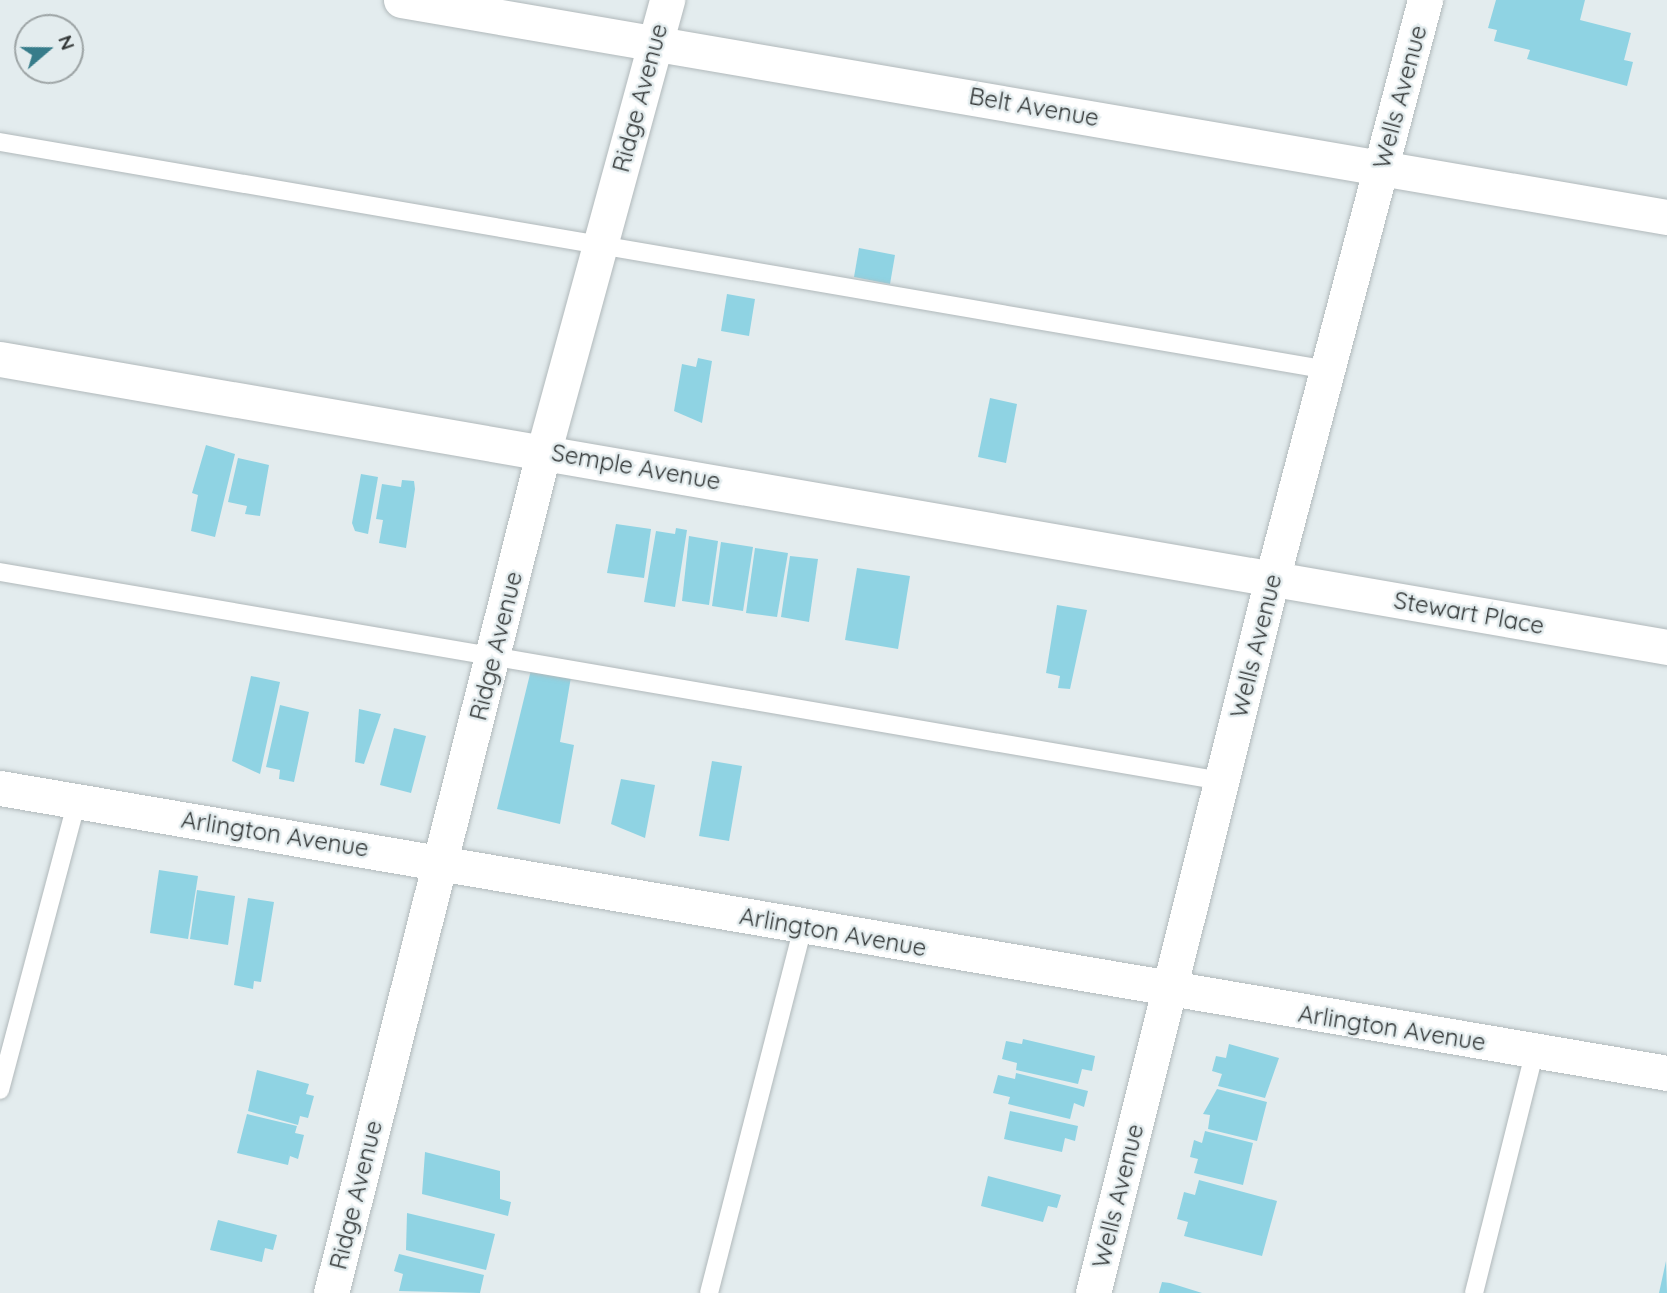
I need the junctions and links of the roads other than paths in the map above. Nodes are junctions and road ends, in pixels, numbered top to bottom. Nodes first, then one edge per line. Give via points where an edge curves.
1 (401, 0) edge
2 (667, 0) edge
3 (1425, 0) edge
4 (656, 43) junction
5 (0, 142) edge
6 (1382, 165) junction
7 (1667, 217) edge
8 (601, 243) junction
9 (0, 359) edge
10 (1328, 370) junction
11 (544, 450) junction
12 (0, 572) edge
13 (1272, 579) junction
14 (1667, 648) edge
15 (493, 655) junction
16 (1222, 781) junction
17 (0, 788) edge
18 (77, 801) junction
19 (441, 862) junction
20 (803, 926) junction
21 (1170, 992) junction
22 (1535, 1051) junction
23 (1667, 1073) edge
24 (0, 1090) edge
25 (331, 1293) edge
26 (709, 1293) edge
27 (1093, 1293) edge
28 (1474, 1293) edge

1 - 4 street, Belt Avenue
2 - 4 street, Ridge Avenue
3 - 6 street, Wells Avenue
4 - 6 street, Belt Avenue
4 - 8 street, Ridge Avenue
5 - 8 lane
6 - 7 street, Belt Avenue
6 - 10 street, Wells Avenue
8 - 10 lane
8 - 11 street, Ridge Avenue
9 - 11 street, Semple Avenue
10 - 13 street, Wells Avenue
11 - 13 street, Semple Avenue
11 - 15 street, Ridge Avenue
12 - 15 lane
13 - 14 street, Stewart Place
13 - 16 street, Wells Avenue
15 - 16 lane
15 - 19 street, Ridge Avenue
16 - 21 street, Wells Avenue
17 - 18 street, Arlington Avenue
18 - 19 street, Arlington Avenue
18 - 24 lane
19 - 20 street, Arlington Avenue
19 - 25 street, Ridge Avenue
20 - 21 street, Arlington Avenue
20 - 26 lane
21 - 22 street, Arlington Avenue
21 - 27 street, Wells Avenue
22 - 23 street, Arlington Avenue
22 - 28 lane

